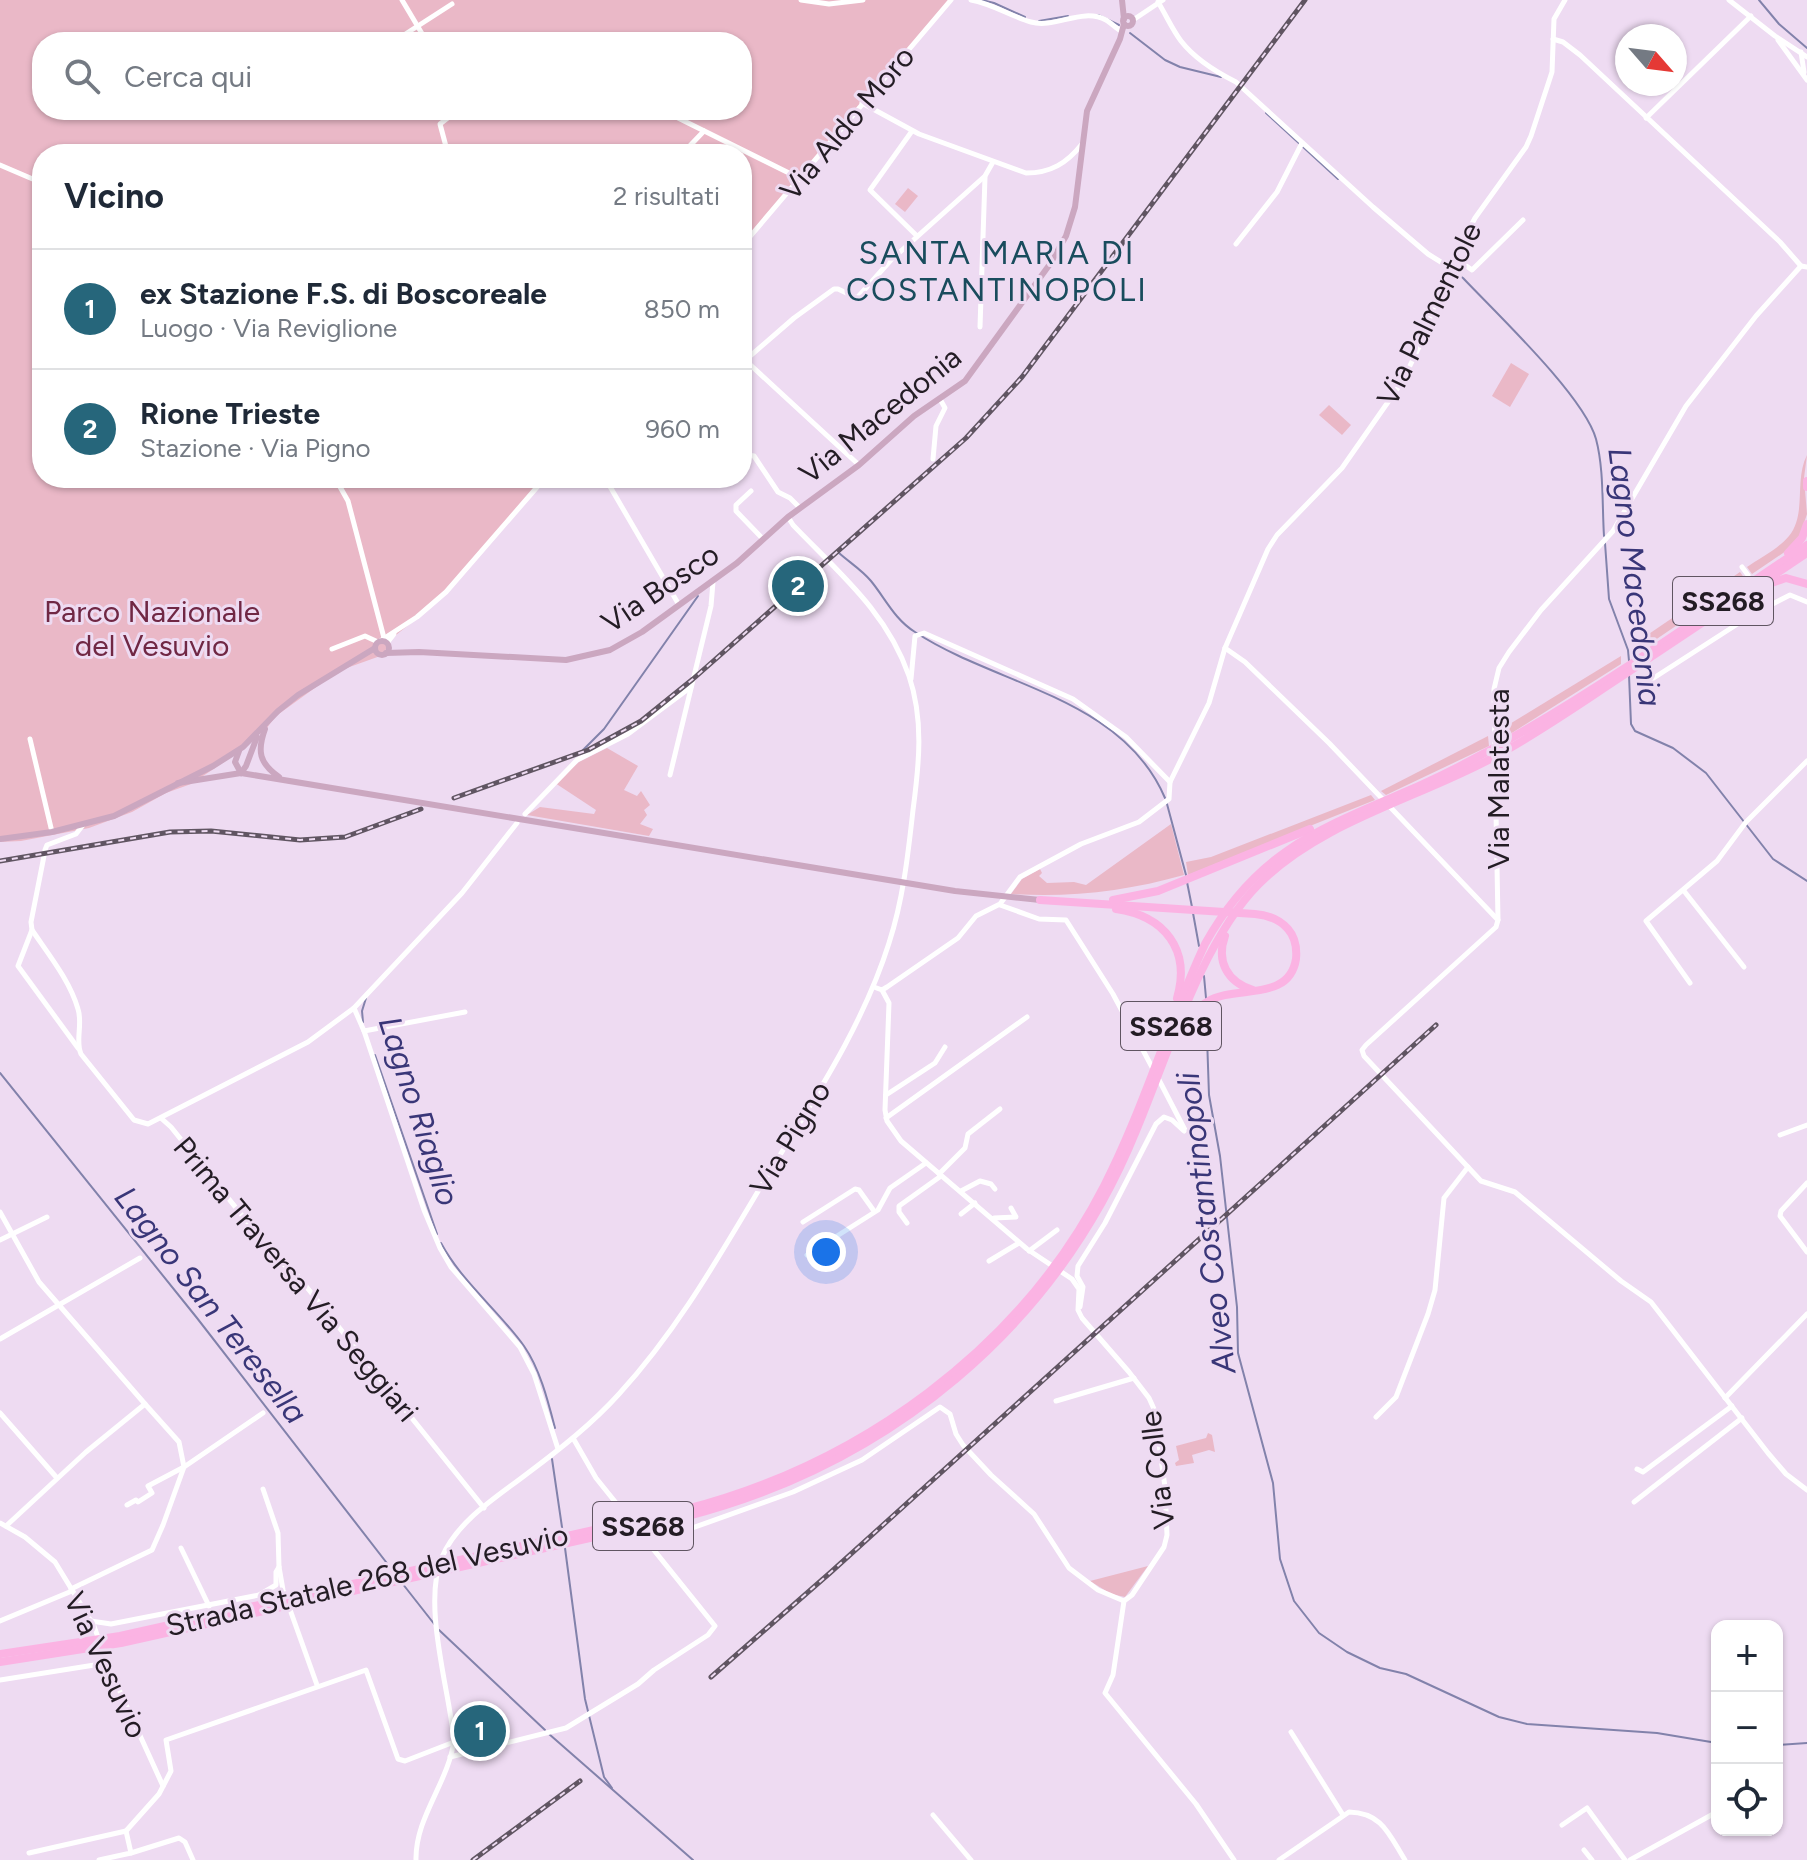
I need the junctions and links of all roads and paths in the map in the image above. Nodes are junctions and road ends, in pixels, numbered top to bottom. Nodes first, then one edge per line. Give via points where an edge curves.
1 (402, 0) edge
2 (801, 0) edge
3 (863, 0) edge
4 (951, 0) edge
5 (971, 0) edge
6 (1124, 0) edge
7 (1565, 0) edge
8 (1729, 0) edge
9 (1161, 1) edge
10 (452, 4) dead end
11 (1751, 16) junction
12 (1126, 25) junction
13 (418, 27) junction
14 (410, 32) edge
15 (421, 32) edge
16 (1775, 36) junction
17 (1553, 39) junction
18 (1799, 51) junction
19 (1807, 57) edge
20 (1793, 62) junction
21 (1806, 70) edge
22 (1807, 80) edge
23 (862, 103) junction
24 (1646, 118) junction
25 (445, 120) edge
26 (682, 120) edge
27 (704, 131) junction
28 (912, 131) junction
29 (1302, 143) junction
30 (445, 144) edge
31 (692, 144) edge
32 (730, 144) edge
33 (1082, 144) junction
34 (752, 155) edge
35 (993, 162) junction
36 (0, 165) edge
37 (985, 176) junction
38 (799, 178) junction
39 (32, 179) edge
40 (1523, 220) dead end
41 (752, 234) edge
42 (917, 236) junction
43 (1236, 244) dead end
44 (1455, 258) junction
45 (1449, 267) junction
46 (1806, 267) edge
47 (980, 327) dead end
48 (752, 355) edge
49 (752, 369) edge
50 (940, 399) junction
51 (752, 456) edge
52 (933, 459) dead end
53 (859, 465) junction
54 (341, 488) edge
55 (536, 488) edge
56 (611, 488) edge
57 (751, 491) dead end
58 (800, 508) junction
59 (788, 517) junction
60 (1807, 524) edge
61 (763, 539) junction
62 (1807, 545) edge
63 (1807, 553) edge
64 (1742, 567) dead end
65 (1748, 580) junction
66 (713, 582) junction
67 (1807, 584) edge
68 (1762, 595) dead end
69 (1807, 602) edge
70 (1770, 604) junction
71 (679, 605) junction
72 (1707, 619) junction
73 (385, 643) junction
74 (1225, 648) junction
75 (332, 649) dead end
76 (1639, 661) junction
77 (1636, 677) dead end
78 (911, 680) junction
79 (691, 687) junction
80 (268, 721) junction
81 (259, 733) junction
82 (30, 739) dead end
83 (243, 747) junction
84 (1807, 761) edge
85 (241, 773) junction
86 (670, 775) dead end
87 (282, 779) junction
88 (1170, 782) junction
89 (178, 783) junction
90 (1380, 807) junction
91 (525, 816) junction
92 (1345, 818) junction
93 (516, 820) junction
94 (83, 825) junction
95 (66, 829) junction
96 (52, 832) junction
97 (63, 838) junction
98 (0, 839) edge
99 (1273, 871) junction
100 (1684, 891) junction
101 (1000, 900) junction
102 (1040, 900) junction
103 (1498, 920) junction
104 (32, 930) junction
105 (1202, 960) junction
106 (1744, 967) dead end
107 (1690, 983) dead end
108 (874, 987) junction
109 (882, 990) junction
110 (1257, 991) junction
111 (354, 1008) junction
112 (465, 1012) dead end
113 (1027, 1017) dead end
114 (364, 1031) junction
115 (945, 1047) dead end
116 (79, 1049) junction
117 (1155, 1085) junction
118 (1144, 1094) junction
119 (885, 1095) junction
120 (1000, 1109) dead end
121 (886, 1118) junction
122 (162, 1119) junction
123 (1807, 1125) edge
124 (1780, 1135) dead end
125 (926, 1163) junction
126 (1468, 1167) junction
127 (940, 1175) junction
128 (1807, 1183) edge
129 (995, 1189) dead end
130 (961, 1191) junction
131 (975, 1203) junction
132 (1011, 1208) dead end
133 (874, 1211) junction
134 (0, 1212) edge
135 (961, 1214) dead end
136 (47, 1217) dead end
137 (993, 1218) junction
138 (803, 1222) dead end
139 (907, 1223) dead end
140 (1057, 1230) dead end
141 (12, 1234) junction
142 (0, 1240) edge
143 (1019, 1243) junction
144 (1029, 1251) junction
145 (1807, 1252) edge
146 (807, 1255) dead end
147 (140, 1258) dead end
148 (989, 1261) dead end
149 (59, 1304) junction
150 (1078, 1310) junction
151 (1807, 1314) edge
152 (0, 1339) edge
153 (1134, 1378) junction
154 (1725, 1398) junction
155 (1056, 1401) dead end
156 (145, 1404) junction
157 (1732, 1406) junction
158 (0, 1413) edge
159 (263, 1413) dead end
160 (1376, 1417) dead end
161 (1742, 1418) junction
162 (573, 1438) junction
163 (558, 1450) junction
164 (184, 1467) junction
165 (1637, 1469) dead end
166 (58, 1478) junction
167 (263, 1489) dead end
168 (1807, 1490) edge
169 (1634, 1502) dead end
170 (127, 1505) dead end
171 (484, 1508) junction
172 (3, 1524) edge
173 (181, 1548) dead end
174 (651, 1548) junction
175 (279, 1567) junction
176 (71, 1590) junction
177 (1124, 1601) junction
178 (209, 1606) junction
179 (0, 1621) edge
180 (91, 1621) junction
181 (0, 1654) edge
182 (0, 1662) edge
183 (107, 1663) junction
184 (0, 1680) edge
185 (317, 1685) junction
186 (1291, 1732) dead end
187 (454, 1742) junction
188 (450, 1757) junction
189 (163, 1787) junction
190 (933, 1815) dead end
191 (1343, 1815) junction
192 (1711, 1815) edge
193 (1562, 1825) dead end
194 (126, 1832) junction
195 (1584, 1850) dead end
196 (131, 1851) junction
197 (29, 1853) dead end
198 (99, 1860) edge
199 (193, 1860) edge
200 (416, 1860) edge
201 (971, 1860) edge
202 (1234, 1860) edge
203 (1279, 1860) edge
204 (1405, 1860) edge
205 (1592, 1860) edge
206 (1628, 1860) edge

1 - 13 street
2 - 3 street
4 - 23 street, Via Aldo Moro
5 - 12 street via 1032,22 1081,16
6 - 12 main road
7 - 17 street, Via Palmentole via 1554,19
8 - 11 street
9 - 12 street, Via Macedonia
9 - 29 street via 1182,42 1212,70 1236,82
10 - 13 street
11 - 16 street
11 - 24 street
12 - 33 main road, Via Macedonia via 1087,111
13 - 14 street
13 - 15 street
16 - 18 street
16 - 20 street
17 - 24 street via 1580,55
17 - 44 street, Via Palmentole via 1552,72 1531,136 1475,218
18 - 19 street
18 - 20 street
18 - 21 street
20 - 22 street
21 - 22 street
23 - 28 street
23 - 38 street, Via Aldo Moro
24 - 46 street
25 - 30 street via 440,124
26 - 27 street
27 - 31 street
27 - 32 street
28 - 35 street
28 - 42 street via 870,190
29 - 43 street via 1277,192
29 - 45 street
33 - 35 street via 1064,162 1042,173
33 - 50 main road, Via Macedonia via 1073,218 1057,254 982,360
34 - 38 street
35 - 37 street
36 - 39 street
37 - 42 street
37 - 47 street
38 - 41 street, Via Aldo Moro
40 - 44 street via 1472,270
42 - 48 street via 857,298 834,289
44 - 45 street, Via Palmentole
45 - 74 street, Via Palmentole via 1402,382 1342,468 1272,542
46 - 103 street, Via Malatesta via 1756,316 1686,406 1613,531 1541,610 1499,668 1494,689
49 - 53 street
50 - 52 street via 945,408 936,426
50 - 53 main road, Via Macedonia
51 - 58 street via 778,492
53 - 58 main road, Via Macedonia
54 - 73 street
55 - 73 street via 446,592
56 - 71 street
57 - 61 street via 736,511
58 - 59 main road, Via Macedonia
59 - 61 main road, Via Bosco
59 - 78 street, Via Pigno via 885,624
60 - 65 highway, SS268 via 1795,547
61 - 66 main road, Via Bosco
62 - 65 highway, Strada Statale 268 del Vesuvio / SS268
63 - 72 highway, Strada Statale 268 del Vesuvio / SS268
64 - 65 street
65 - 76 highway, Strada Statale 268 del Vesuvio / SS268
66 - 71 main road, Via Bosco
66 - 79 street
67 - 72 highway, SS268 via 1776,581
68 - 70 street
69 - 70 street via 1790,595
70 - 77 street via 1649,681
71 - 73 main road, Via Bosco via 610,650 579,659
72 - 76 highway, Strada Statale 268 del Vesuvio / SS268
73 - 75 street via 365,636
73 - 80 main road, Via Bosco via 298,695
74 - 88 street, Via Palmentole via 1209,703
74 - 103 street, Via Malatesta via 1329,743
76 - 90 highway, Strada Statale 268 del Vesuvio / SS268 via 1502,749
78 - 88 street, Via Pigno via 916,633 924,633 1073,699 1126,737
78 - 108 street, Via Pigno via 920,732 917,784 898,911
79 - 86 street
79 - 91 street via 628,734 577,760
80 - 81 main road, Via Bosco
80 - 87 main road via 261,760
81 - 83 main road, Via Bosco
81 - 85 main road, Via Bosco
82 - 96 street
83 - 85 main road via 235,762
83 - 89 main road, Via Bosco
84 - 100 street
85 - 87 main road
85 - 89 main road, Via Bosco
87 - 93 main road
88 - 101 street via 1169,799 1139,822 1081,844 1020,877
89 - 94 main road, Via Bosco via 114,816
90 - 92 highway, Strada Statale 268 del Vesuvio / SS268
90 - 99 highway, Strada Statale 268 del Vesuvio / SS268
91 - 93 main road
91 - 101 main road
92 - 102 highway via 1126,899
92 - 105 highway, Strada Statale 268 del Vesuvio / SS268 via 1267,864 1234,900 1205,944
93 - 111 street via 462,893
94 - 95 main road, Via Bosco
94 - 97 street
95 - 96 main road, Via Bosco
95 - 97 street
96 - 98 main road, Via Bosco
97 - 104 street via 47,845 44,853
99 - 105 highway, Strada Statale 268 del Vesuvio / SS268
99 - 110 highway via 1234,920 1221,952 1229,976
100 - 106 street
100 - 107 street via 1646,923
101 - 102 main road
101 - 109 street via 976,916 958,938
101 - 150 street via 1039,919 1068,920 1185,1130 1164,1117 1156,1124 1078,1266 1083,1287
102 - 110 highway via 1244,913 1279,921 1295,942 1296,960 1288,977
102 - 118 highway via 1139,914 1157,924 1176,948 1181,984
103 - 126 street via 1362,1050
104 - 116 street via 74,999
104 - 116 street via 18,966
105 - 117 highway, Strada Statale 268 del Vesuvio / SS268
105 - 118 highway, Strada Statale 268 del Vesuvio / SS268
108 - 109 street
108 - 162 street, Via Pigno via 835,1064 676,1324 620,1394
109 - 119 street via 889,1003
110 - 117 highway via 1228,994 1202,1005
111 - 114 street
111 - 122 street via 308,1042
112 - 114 street
113 - 121 street
114 - 163 street via 440,1248 520,1347
115 - 119 street via 935,1063
116 - 122 street, Prima Traversa Via Seggiari via 134,1120 148,1124
117 - 182 highway, Strada Statale 268 del Vesuvio / SS268 via 1106,1199 1041,1292 950,1384 903,1421 828,1465 764,1493 684,1517 121,1643
118 - 181 highway, Strada Statale 268 del Vesuvio / SS268 via 1092,1208 1016,1310 930,1391 813,1464 733,1496 641,1520 120,1636
119 - 121 street
120 - 127 street via 968,1134 965,1148
121 - 125 street, Via Colle via 901,1141
122 - 171 street, Prima Traversa Via Seggiari via 277,1259 297,1275
123 - 124 street
125 - 127 street, Via Colle
125 - 133 street via 890,1188
126 - 154 street via 1484,1184 1515,1192 1651,1302
126 - 160 street via 1444,1198 1437,1281 1428,1314 1396,1397
127 - 130 street, Via Colle
127 - 139 street via 899,1206
128 - 145 street via 1781,1211 1781,1219
129 - 130 street via 980,1181
130 - 131 street, Via Colle
131 - 135 street
131 - 137 street, Via Colle
132 - 137 street via 1016,1217
133 - 138 street via 855,1189
133 - 146 street
134 - 141 street
136 - 141 street
137 - 143 street, Via Colle
140 - 144 street
141 - 142 street
141 - 149 street via 39,1282
143 - 144 street, Via Colle
143 - 148 street
144 - 150 street, Via Colle via 1076,1284
147 - 149 street
149 - 152 street
149 - 156 street
150 - 153 street, Via Colle
151 - 154 street
153 - 155 street
153 - 177 street, Via Colle via 1154,1409 1168,1530 1164,1547
154 - 157 street
156 - 164 street via 179,1442
156 - 166 street
157 - 161 street
157 - 165 street via 1643,1472
158 - 166 street
159 - 164 street
161 - 168 street via 1776,1463
161 - 169 street
162 - 163 street, Via Pigno
162 - 174 street via 596,1478
163 - 171 street, Via Pigno
164 - 170 street via 148,1486 152,1493
164 - 176 street via 152,1550
166 - 172 street
167 - 175 street via 278,1533
171 - 187 street, Via Pigno via 444,1554 436,1580 436,1617
172 - 176 street, Via Vesuvio via 55,1562
173 - 178 street
174 - 177 street via 852,1465 940,1407 950,1414 956,1434 977,1461 1034,1514 1069,1568
174 - 188 street via 715,1626 708,1635 566,1728
175 - 178 street via 272,1589
175 - 185 street
176 - 179 street
176 - 180 street, Via Vesuvio
177 - 202 street via 1105,1693 1196,1804
178 - 180 street via 111,1624
180 - 183 street, Via Vesuvio
183 - 184 street
183 - 189 street, Via Vesuvio
185 - 187 street via 366,1670 398,1759
185 - 189 street via 166,1740 171,1763
186 - 191 street
187 - 188 street, Via Pigno
188 - 200 street, Via Pigno via 421,1830
189 - 194 street
190 - 201 street
191 - 203 street
191 - 204 street via 1359,1812 1379,1819
192 - 206 street
193 - 206 street via 1587,1808
194 - 196 street
194 - 197 street
195 - 205 street
196 - 198 street
196 - 199 street via 179,1838

